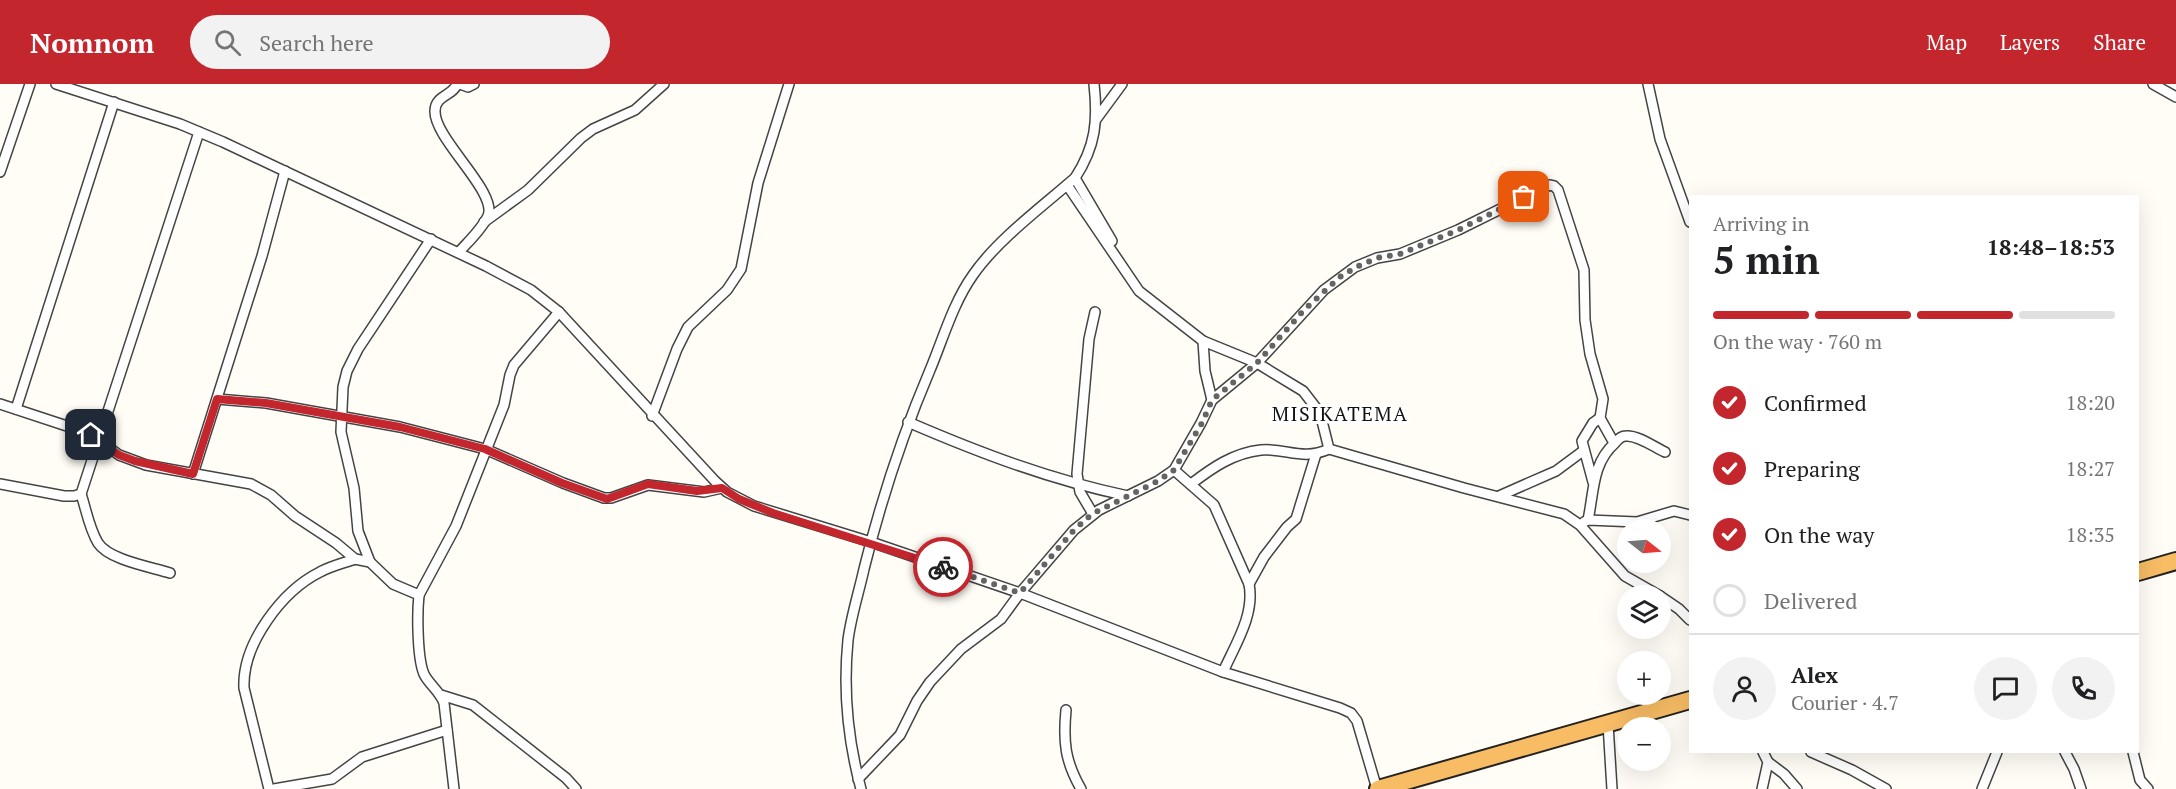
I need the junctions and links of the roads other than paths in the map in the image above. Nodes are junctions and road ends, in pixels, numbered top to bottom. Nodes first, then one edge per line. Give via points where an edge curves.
1 (30, 84) edge
2 (56, 84) edge
3 (459, 84) edge
4 (474, 84) edge
5 (664, 84) edge
6 (789, 84) edge
7 (1094, 84) edge
8 (1122, 84) edge
9 (1648, 84) edge
10 (2154, 84) edge
11 (2176, 97) edge
12 (114, 102) junction
13 (1097, 118) junction
14 (199, 132) junction
15 (285, 171) junction
16 (0, 172) edge
17 (1075, 178) junction
18 (1067, 185) junction
19 (1689, 219) edge
20 (484, 222) junction
21 (432, 239) junction
22 (459, 252) junction
23 (1116, 255) junction
24 (559, 312) junction
25 (1095, 312) dead end
26 (1203, 341) junction
27 (1257, 363) junction
28 (217, 399) junction
29 (1212, 400) junction
30 (0, 404) edge
31 (16, 408) junction
32 (340, 416) junction
33 (652, 416) junction
34 (1600, 418) junction
35 (908, 422) junction
36 (100, 441) junction
37 (1614, 443) junction
38 (485, 449) junction
39 (1329, 449) junction
40 (1583, 451) junction
41 (1665, 452) dead end
42 (1316, 454) junction
43 (1174, 470) junction
44 (193, 474) junction
45 (1593, 483) junction
46 (0, 484) edge
47 (1078, 484) junction
48 (1191, 484) junction
49 (722, 488) junction
50 (81, 494) junction
51 (1128, 496) junction
52 (1499, 496) junction
53 (1092, 514) junction
54 (1689, 515) edge
55 (1584, 523) junction
56 (871, 542) junction
57 (355, 559) junction
58 (2176, 561) edge
59 (370, 562) junction
60 (2139, 572) edge
61 (170, 573) dead end
62 (1249, 584) junction
63 (1641, 585) edge
64 (1020, 593) junction
65 (419, 595) junction
66 (1671, 604) edge
67 (1689, 619) edge
68 (1223, 672) junction
69 (441, 695) junction
70 (1689, 700) edge
71 (1066, 710) dead end
72 (1608, 724) junction
73 (447, 730) junction
74 (1764, 753) edge
75 (1813, 753) edge
76 (1997, 753) edge
77 (2066, 753) edge
78 (2133, 753) edge
79 (1768, 762) junction
80 (860, 784) edge
81 (1418, 784) edge
82 (269, 789) edge
83 (274, 789) edge
84 (454, 789) edge
85 (576, 789) edge
86 (1082, 789) edge
87 (1378, 789) edge
88 (1612, 789) edge
89 (1762, 789) edge
90 (1797, 789) edge
91 (1886, 789) edge
92 (1982, 789) edge
93 (2081, 789) edge
94 (2148, 789) edge

1 - 16 street
2 - 12 street
3 - 4 street
3 - 20 street via 438,100 436,117 485,196 489,210
5 - 20 street via 635,110 581,138 528,190
6 - 33 street via 758,183 741,269 727,290 688,327
7 - 13 street
8 - 13 street
9 - 19 street via 1660,139
10 - 11 street
12 - 14 street
12 - 31 street
13 - 17 street via 1088,154
14 - 15 street
14 - 36 street
15 - 21 street
15 - 28 street
17 - 18 street
17 - 23 street via 1110,236
18 - 23 street
18 - 35 street via 1003,241 971,277
20 - 22 street
21 - 22 street
21 - 32 street via 358,348 347,371
22 - 24 street via 523,285
23 - 26 street via 1139,291
24 - 33 street
24 - 38 street via 514,365 504,405
25 - 47 street via 1089,339
26 - 27 street
26 - 29 street
27 - 29 street
27 - 34 street via 1324,290 1356,267 1458,230 1549,185 1558,190 1584,270 1590,354 1603,399
27 - 39 street via 1303,391 1320,413
28 - 32 street
28 - 44 street
29 - 43 street
30 - 31 street
31 - 36 street
32 - 38 street
32 - 59 street via 358,531
33 - 49 street
34 - 37 street
34 - 40 street via 1583,437
35 - 47 street via 998,459
35 - 56 street
36 - 44 street via 135,461
36 - 50 street
37 - 41 street via 1630,436
37 - 45 street via 1600,459
38 - 49 street via 607,499 648,484 697,491
38 - 65 street via 449,543
39 - 42 street
39 - 52 street
40 - 45 street
40 - 52 street via 1556,471
42 - 48 street via 1261,450 1219,463
42 - 62 street via 1296,519 1264,557
43 - 48 street
43 - 51 street
44 - 57 street via 238,480 260,488
45 - 55 street
46 - 50 street via 64,496
47 - 51 street
47 - 53 street
48 - 62 street via 1214,506
49 - 56 street via 764,509
50 - 61 street via 102,549
51 - 53 street
52 - 55 street
53 - 64 street
54 - 55 street via 1674,511 1637,522
55 - 63 street via 1625,576
56 - 64 street
56 - 80 street via 850,630 847,661 848,721
57 - 59 street
57 - 82 street via 320,572 296,587 265,625 247,664 244,687
58 - 60 highway
59 - 65 street via 393,584
62 - 68 street via 1250,608
64 - 68 street
64 - 80 street via 1001,619 957,653 930,682 900,735
65 - 69 street via 420,663 425,677
66 - 67 street
68 - 87 street via 1351,713 1360,728
69 - 73 street
69 - 85 street via 473,705
70 - 72 highway
71 - 86 street via 1066,756
72 - 81 highway
72 - 88 street
73 - 83 street via 362,757 333,779
73 - 84 street
74 - 79 street
75 - 91 street
76 - 92 street
77 - 93 street
78 - 94 street via 2140,780
79 - 89 street
79 - 90 street
81 - 87 highway

